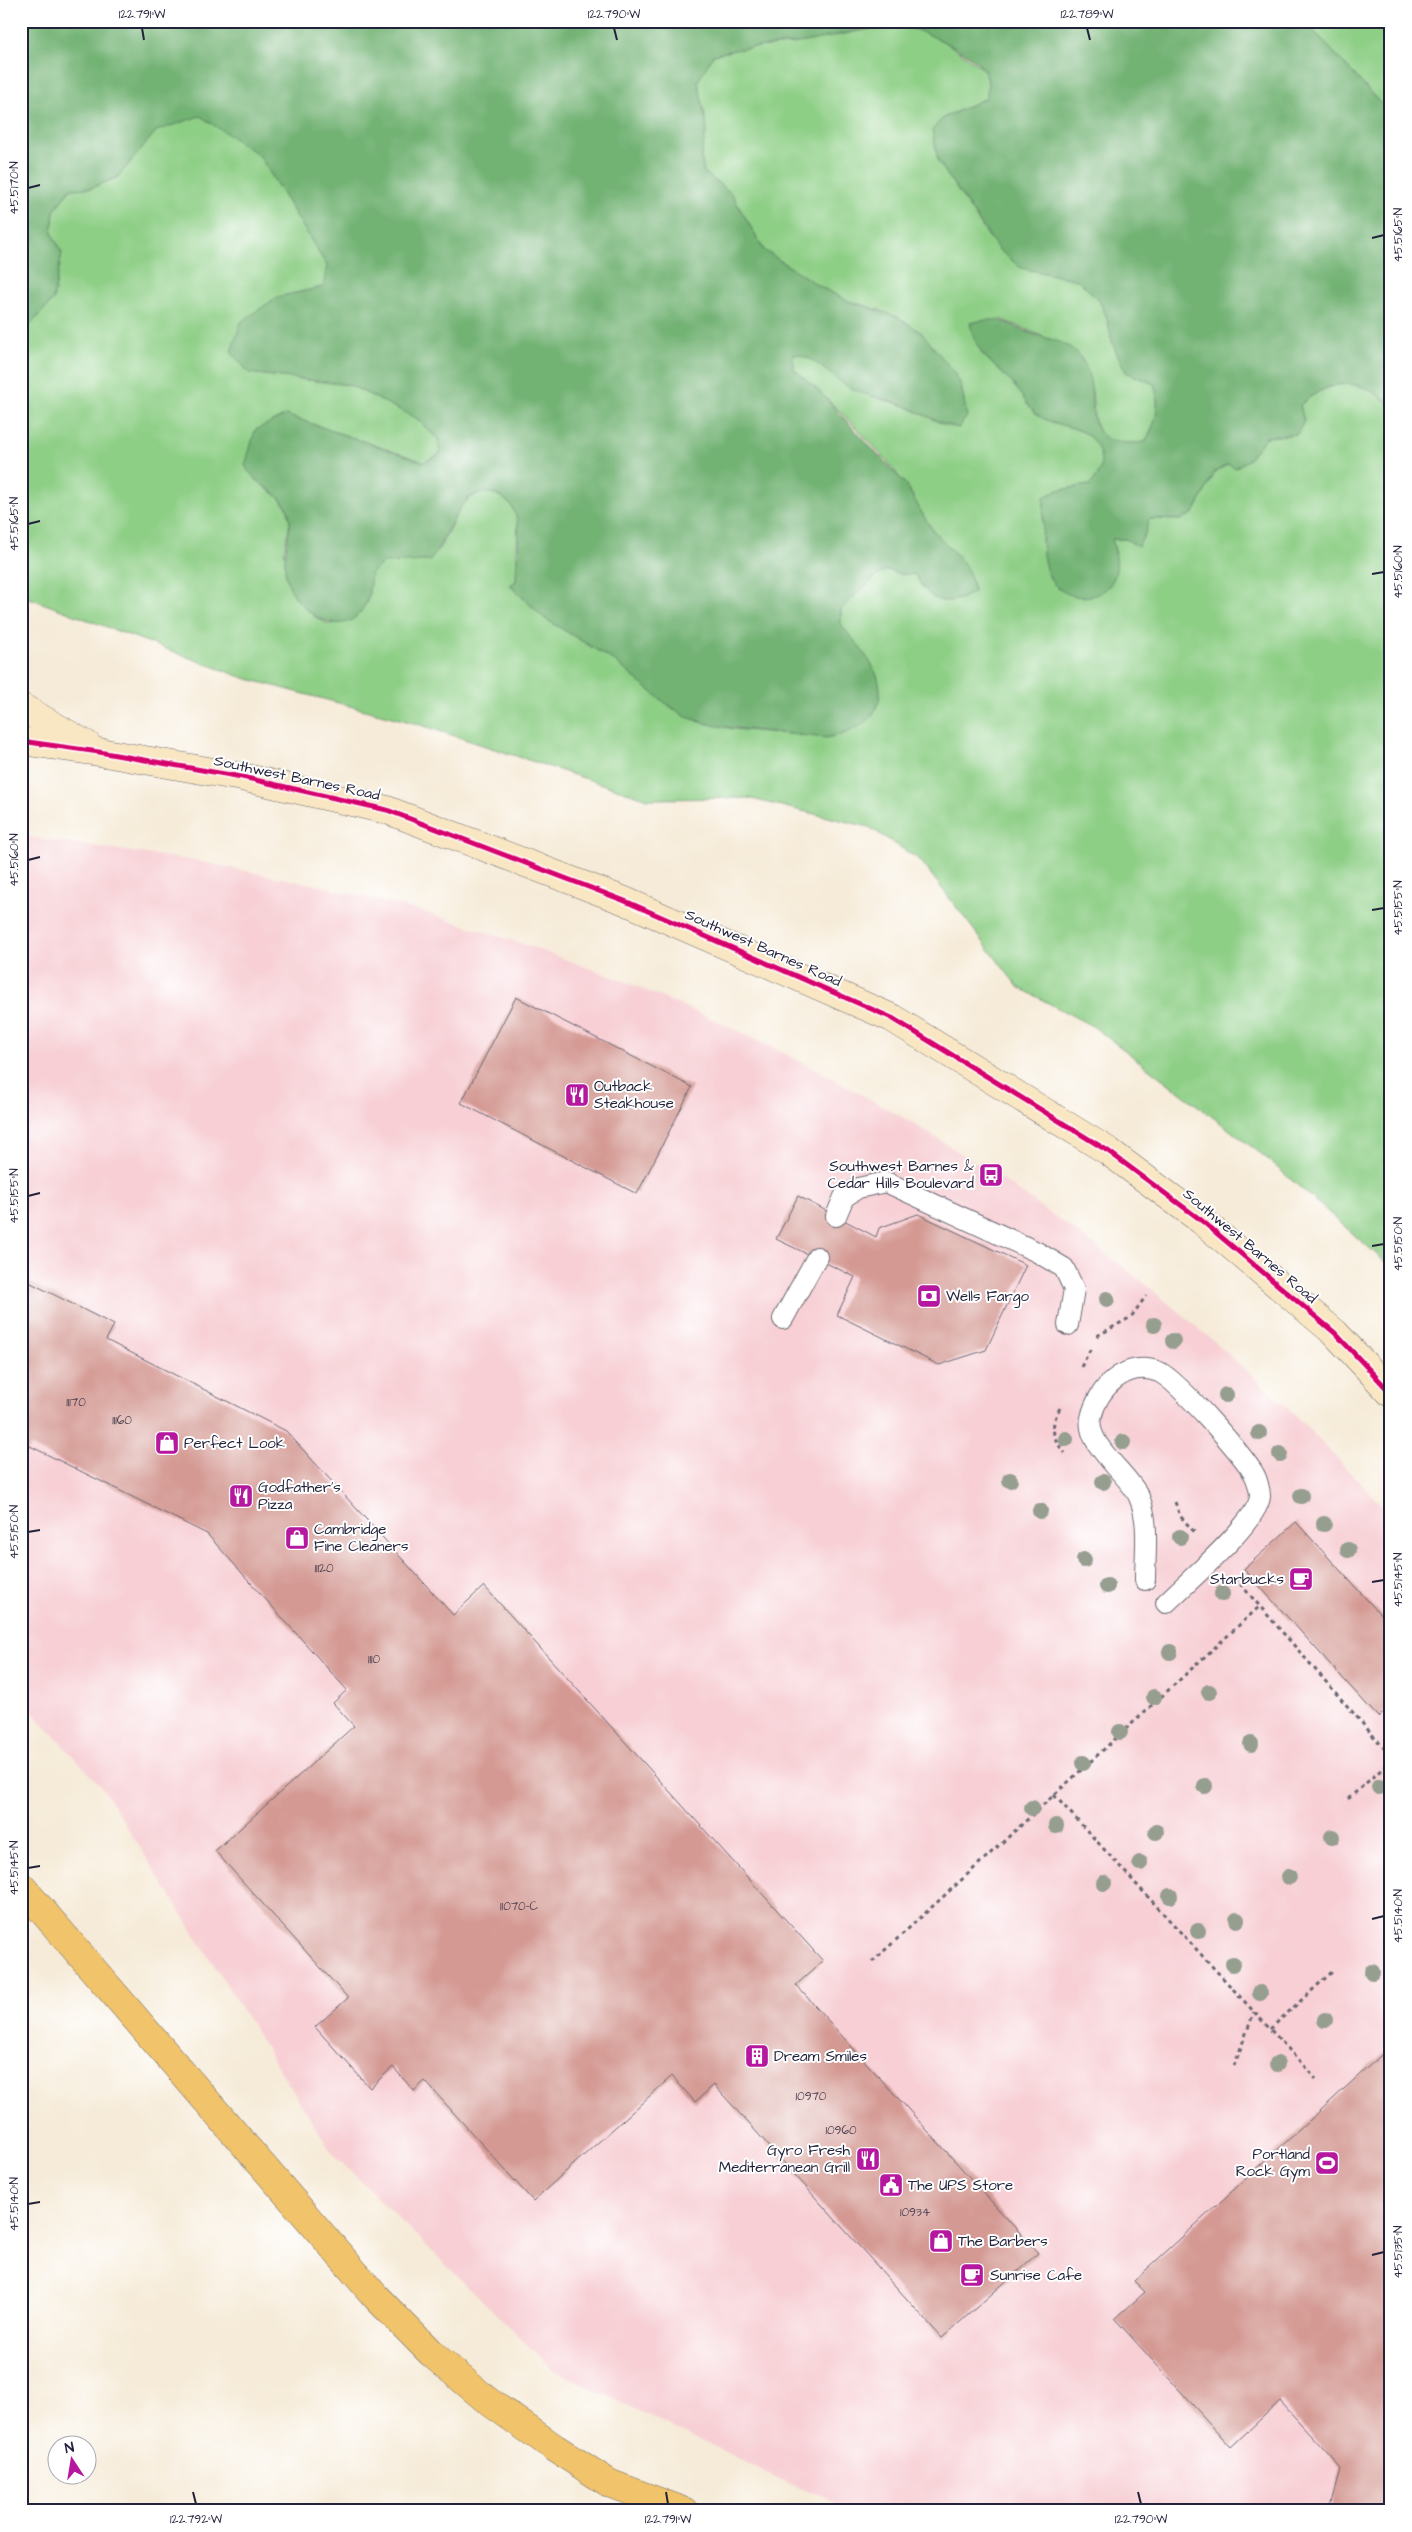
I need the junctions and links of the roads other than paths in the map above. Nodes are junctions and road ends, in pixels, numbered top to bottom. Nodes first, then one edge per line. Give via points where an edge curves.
1 (21, 707) edge
2 (21, 741) edge
3 (99, 752) junction
4 (836, 1216) dead end
5 (816, 1257) dead end
6 (783, 1318) dead end
7 (1068, 1325) dead end
8 (1391, 1393) edge
9 (1145, 1580) dead end
10 (1166, 1603) dead end
11 (21, 1886) edge
12 (684, 2511) edge

1 - 3 main road
2 - 3 main road, Southwest Barnes Road
3 - 8 main road, Southwest Barnes Road via 242,777 387,810 625,901 892,1018 1108,1150 1202,1220 1335,1333
4 - 7 lane via 844,1197 858,1188 886,1182 1037,1252 1064,1268 1074,1289
5 - 6 lane
9 - 10 lane via 1146,1517 1139,1496 1105,1454 1093,1434 1091,1419 1104,1387 1124,1372 1144,1368 1161,1373 1174,1382 1242,1457 1256,1476 1260,1496 1255,1512 1244,1526
11 - 12 highway via 370,2290 431,2353 488,2401 609,2483

